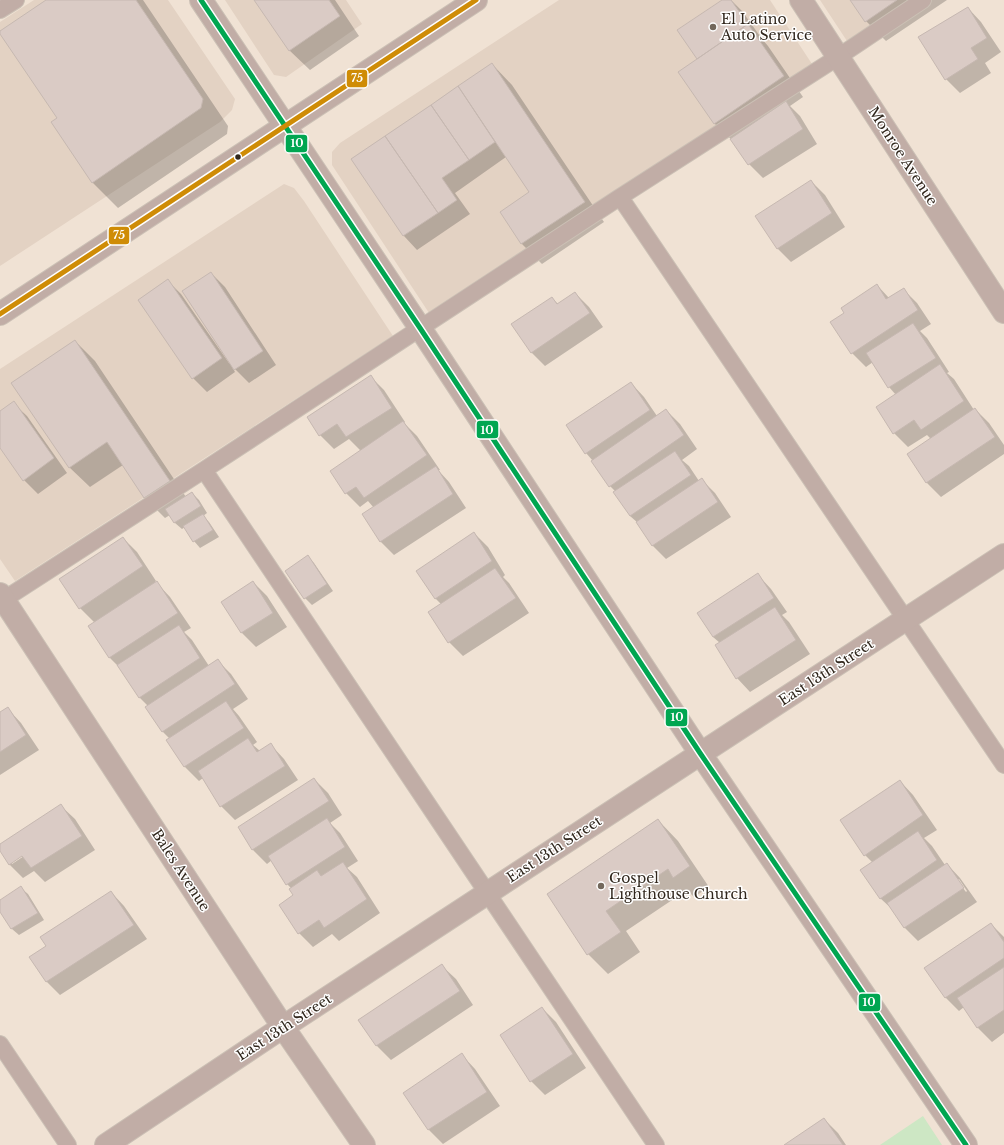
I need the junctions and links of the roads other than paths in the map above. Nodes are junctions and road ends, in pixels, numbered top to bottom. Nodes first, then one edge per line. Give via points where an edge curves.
1 (16, 0) edge
2 (200, 0) edge
3 (476, 0) edge
4 (801, 0) edge
5 (922, 0) edge
6 (0, 10) edge
7 (838, 57) junction
8 (284, 126) junction
9 (620, 196) junction
10 (1004, 312) edge
11 (0, 314) edge
12 (420, 328) junction
13 (204, 470) junction
14 (1004, 555) edge
15 (1, 598) edge
16 (906, 620) junction
17 (700, 753) junction
18 (1004, 765) edge
19 (487, 893) junction
20 (283, 1026) junction
21 (0, 1044) edge
22 (68, 1145) edge
23 (106, 1145) edge
24 (364, 1145) edge
25 (656, 1145) edge
26 (966, 1145) edge

1 - 6 lane
2 - 8 street
3 - 8 street
4 - 7 street, Monroe Avenue
5 - 7 lane
7 - 9 lane
7 - 10 street, Monroe Avenue
8 - 11 street
8 - 12 street
9 - 12 lane
9 - 16 lane
12 - 13 lane
12 - 17 street
13 - 15 lane
13 - 19 lane
14 - 16 street, East 13th Street
15 - 20 street, Bales Avenue
16 - 17 street, East 13th Street
16 - 18 lane
17 - 19 street, East 13th Street
17 - 26 street
19 - 20 street, East 13th Street
19 - 25 lane
20 - 23 street, East 13th Street
20 - 24 street, Bales Avenue
21 - 22 lane

